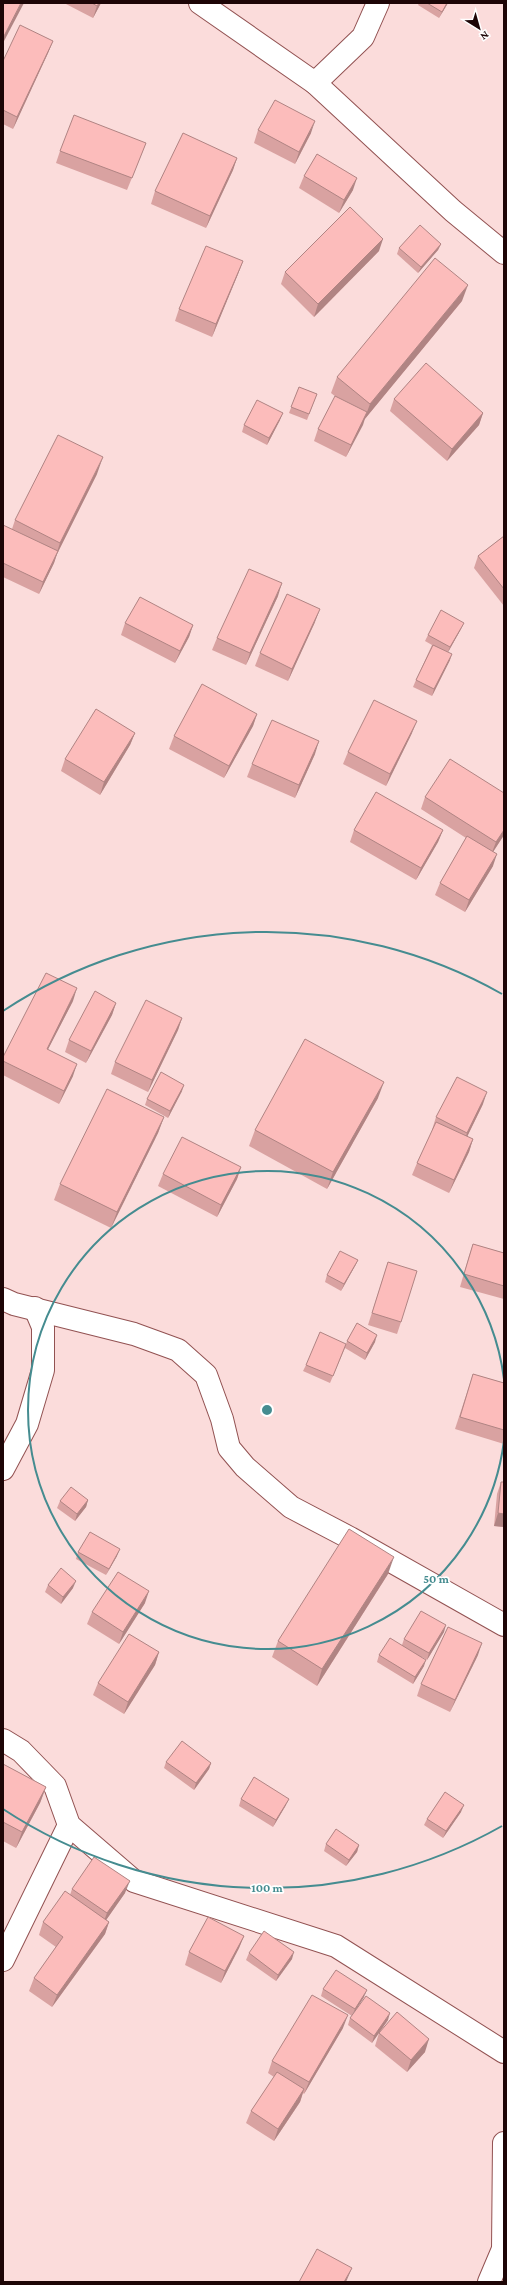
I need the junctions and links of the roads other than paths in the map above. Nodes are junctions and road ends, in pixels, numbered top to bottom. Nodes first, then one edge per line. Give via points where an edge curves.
1 (200, 3) edge
2 (378, 3) edge
3 (315, 83) junction
4 (504, 253) edge
5 (3, 1299) edge
6 (35, 1308) junction
7 (3, 1469) edge
8 (504, 1625) edge
9 (3, 1740) edge
10 (69, 1825) junction
11 (3, 1960) edge
12 (504, 2052) edge
13 (504, 2143) edge
14 (489, 2282) edge

1 - 3 street
2 - 3 street via 363,37
3 - 4 street via 447,206
5 - 6 street
6 - 7 street via 43,1327 43,1370 26,1424
6 - 8 street via 134,1334 178,1350 206,1375 222,1419 228,1448 245,1467 291,1507
9 - 10 street via 21,1751 55,1786
10 - 11 street
10 - 12 street via 134,1881 336,1946
13 - 14 street via 503,2249

